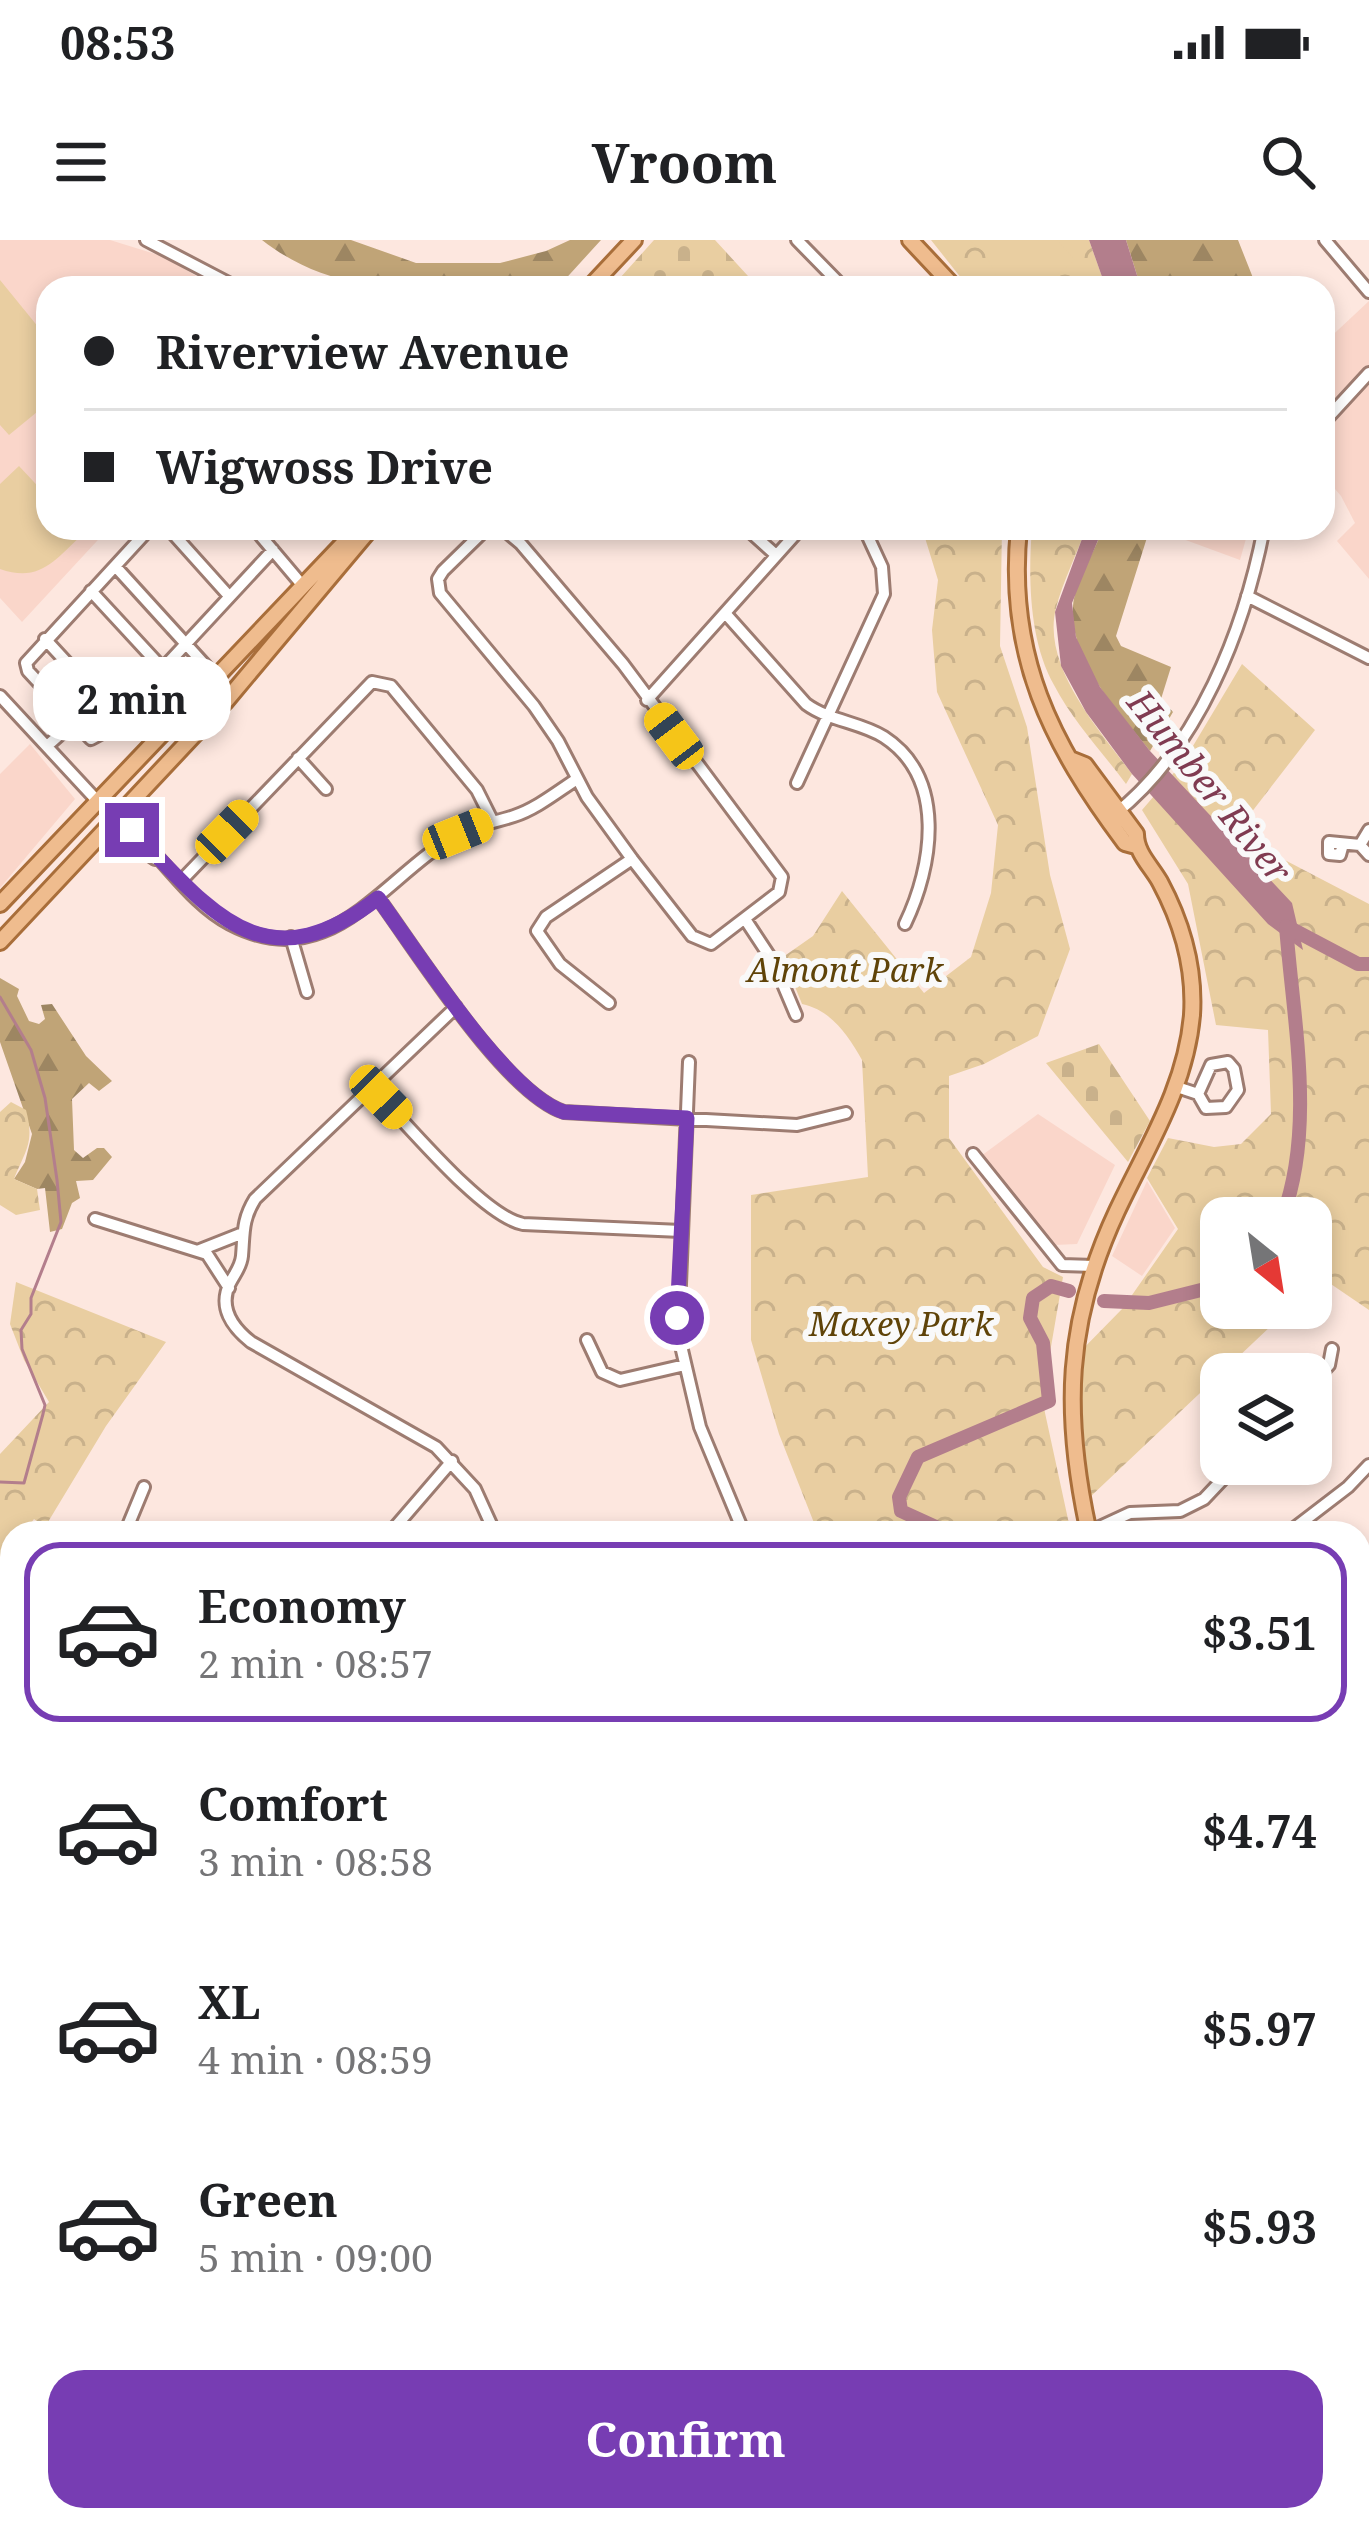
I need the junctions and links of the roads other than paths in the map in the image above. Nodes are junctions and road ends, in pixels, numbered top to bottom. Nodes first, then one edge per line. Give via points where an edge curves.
1 (146, 240) edge
2 (634, 240) edge
3 (797, 240) edge
4 (910, 240) edge
5 (1324, 240) edge
6 (215, 276) edge
7 (600, 276) edge
8 (832, 276) edge
9 (944, 276) edge
10 (1369, 292) edge
11 (1369, 374) edge
12 (1335, 410) edge
13 (139, 540) edge
14 (179, 540) edge
15 (264, 540) edge
16 (347, 540) edge
17 (361, 540) edge
18 (474, 540) edge
19 (516, 540) edge
20 (759, 540) edge
21 (790, 540) edge
22 (869, 540) edge
23 (1018, 540) edge
24 (1261, 540) edge
25 (273, 550) junction
26 (776, 555) junction
27 (115, 566) junction
28 (303, 586) junction
29 (91, 591) junction
30 (229, 596) junction
31 (1247, 596) junction
32 (725, 613) junction
33 (45, 639) junction
34 (186, 644) junction
35 (1369, 658) edge
36 (163, 669) junction
37 (215, 676) junction
38 (0, 696) edge
39 (647, 700) junction
40 (827, 715) junction
41 (117, 717) junction
42 (74, 722) junction
43 (47, 746) junction
44 (298, 758) junction
45 (577, 779) junction
46 (797, 783) dead end
47 (326, 789) dead end
48 (97, 801) junction
49 (1114, 815) junction
50 (115, 820) junction
51 (492, 820) junction
52 (1369, 830) edge
53 (1343, 844) dead end
54 (1365, 850) edge
55 (632, 859) junction
56 (180, 881) junction
57 (378, 898) junction
58 (0, 904) edge
59 (745, 920) junction
60 (905, 924) dead end
61 (292, 937) junction
62 (0, 942) edge
63 (307, 992) dead end
64 (609, 1003) dead end
65 (456, 1007) junction
66 (796, 1015) dead end
67 (689, 1062) dead end
68 (372, 1088) junction
69 (1177, 1088) junction
70 (1198, 1094) junction
71 (845, 1114) dead end
72 (687, 1118) junction
73 (974, 1154) dead end
74 (95, 1219) dead end
75 (681, 1231) junction
76 (243, 1233) junction
77 (197, 1250) junction
78 (1094, 1266) junction
79 (229, 1288) junction
80 (587, 1340) dead end
81 (1332, 1349) dead end
82 (1331, 1353) edge
83 (685, 1365) junction
84 (452, 1461) junction
85 (1369, 1465) edge
86 (1217, 1485) edge
87 (144, 1487) dead end
88 (130, 1521) edge
89 (400, 1521) edge
90 (490, 1521) edge
91 (739, 1521) edge
92 (1086, 1521) edge
93 (1114, 1521) edge
94 (1304, 1521) edge

1 - 6 street
2 - 7 main road
3 - 8 street
4 - 9 main road
5 - 10 street
11 - 12 street
13 - 27 street
14 - 30 street
15 - 25 street
16 - 28 main road
17 - 50 main road
18 - 45 street via 437,586 558,741
19 - 39 street
20 - 26 street
21 - 26 street
22 - 40 street via 884,594
23 - 49 main road via 1021,638 1045,713 1075,773
24 - 31 street
25 - 28 street
25 - 30 street
26 - 32 street
27 - 29 street
27 - 34 street
28 - 37 main road
29 - 33 street
29 - 36 street
30 - 34 street
31 - 35 street
31 - 49 street via 1173,752
32 - 39 street
32 - 40 street via 799,698
33 - 41 street
33 - 42 street via 29,656 28,671
34 - 36 street
34 - 37 street
36 - 41 street
37 - 48 main road
38 - 43 street
39 - 59 street via 782,878 779,892
40 - 46 street
40 - 60 street via 898,748 924,790 928,857
41 - 42 street via 95,739
42 - 43 street
43 - 48 street
44 - 47 street
44 - 51 street via 365,686 382,681 477,790
44 - 56 street
45 - 51 street via 532,808
45 - 55 street
48 - 50 street
48 - 58 main road
49 - 69 main road via 1168,900 1188,952 1192,1013
50 - 56 street via 125,838
50 - 62 main road
51 - 57 street via 458,834
52 - 54 street
53 - 54 street
55 - 59 street via 698,941 711,944
55 - 64 street via 537,931 560,964
56 - 61 street via 230,923
57 - 61 street via 329,929
57 - 65 street
59 - 66 street
61 - 63 street
65 - 68 street
65 - 72 street via 547,1106
67 - 72 street
68 - 75 street via 500,1217
68 - 76 street via 255,1199
69 - 70 street
69 - 78 main road
70 - 70 street via 1206,1108 1226,1107 1238,1090 1228,1062 1211,1066
71 - 72 street via 796,1124
72 - 75 street
73 - 78 street via 1062,1264
74 - 77 street
75 - 83 street via 677,1318
76 - 77 street
76 - 79 street via 243,1260
77 - 79 street via 217,1264
78 - 92 main road via 1072,1360
79 - 84 street via 229,1320 251,1342
80 - 83 street via 602,1372 620,1380
81 - 82 street
83 - 91 street via 700,1427
84 - 89 street
84 - 90 street
85 - 94 street
86 - 93 street via 1180,1511
87 - 88 street

